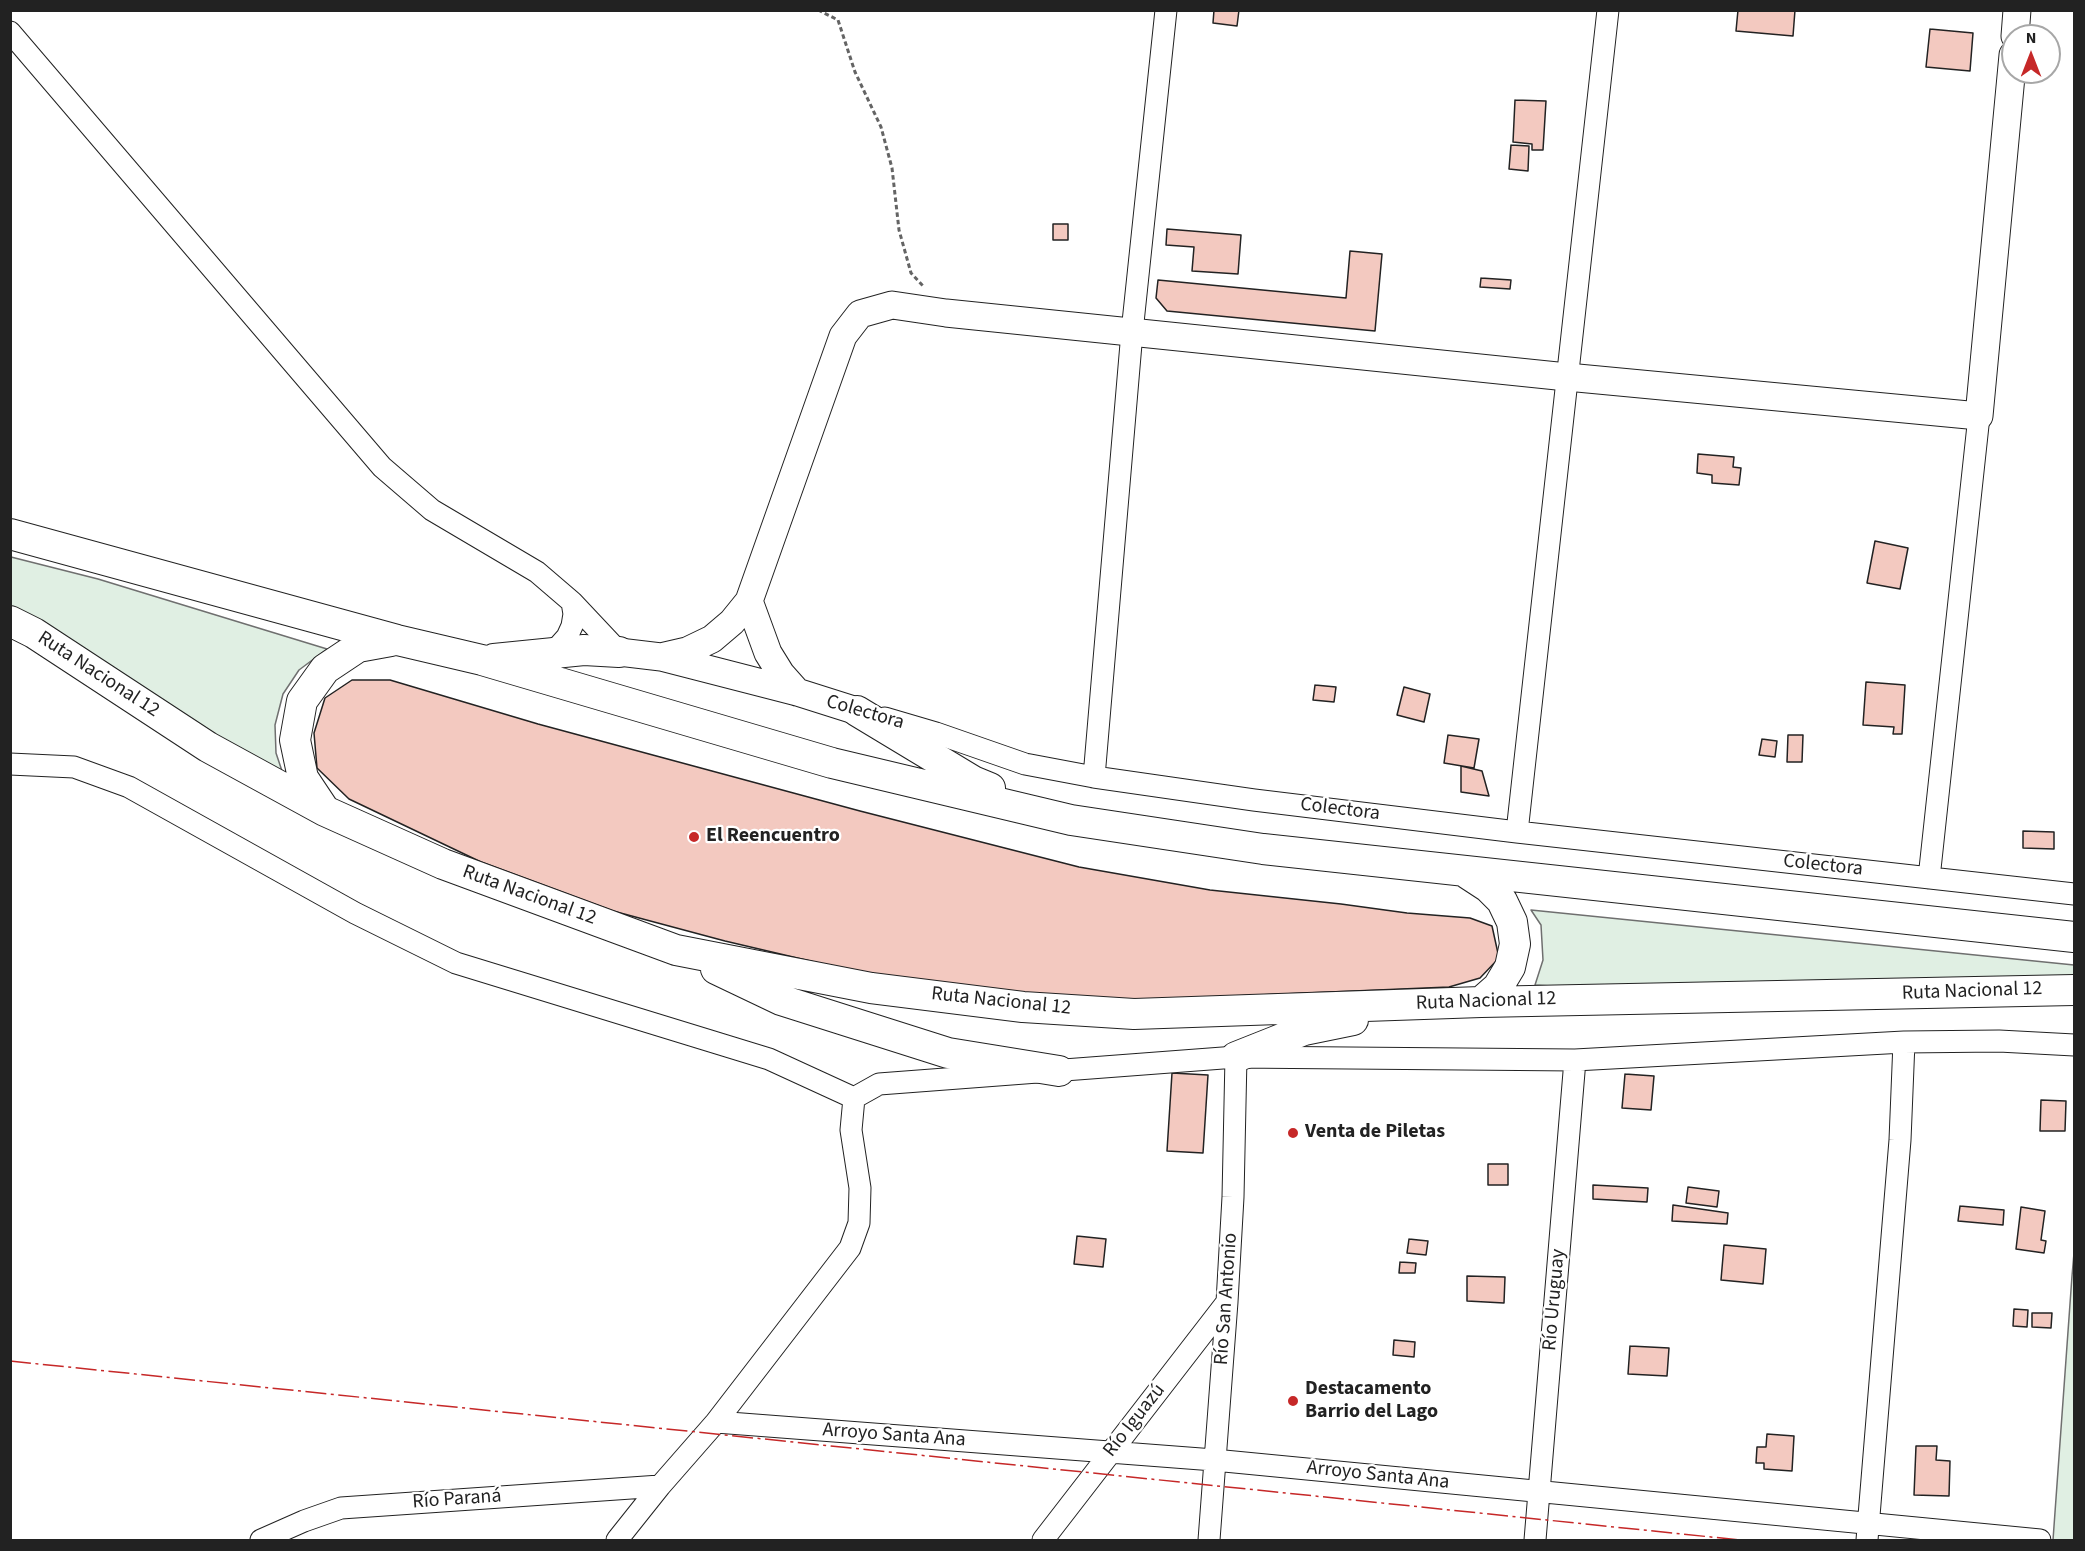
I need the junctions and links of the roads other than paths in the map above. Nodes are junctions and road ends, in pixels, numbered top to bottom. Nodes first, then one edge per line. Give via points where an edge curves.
1 (1166, 10) edge
2 (1608, 10) edge
3 (10, 32) edge
4 (2010, 84) edge
5 (1132, 332) junction
6 (1567, 376) junction
7 (1979, 416) junction
8 (10, 534) edge
9 (572, 602) junction
10 (749, 602) junction
11 (10, 621) edge
12 (397, 640) junction
13 (549, 652) junction
14 (620, 652) junction
15 (662, 657) junction
16 (482, 660) junction
17 (797, 692) junction
18 (857, 711) junction
19 (10, 764) edge
20 (1094, 777) junction
21 (325, 811) junction
22 (1071, 820) junction
23 (1516, 832) junction
24 (1465, 871) junction
25 (1929, 878) junction
26 (2074, 894) edge
27 (2074, 936) edge
28 (676, 950) junction
29 (2074, 990) edge
30 (1480, 1002) junction
31 (1437, 1004) junction
32 (1904, 1042) junction
33 (2074, 1045) edge
34 (1236, 1057) junction
35 (1575, 1060) junction
36 (1059, 1071) junction
37 (854, 1098) junction
38 (1227, 1302) junction
39 (716, 1422) junction
40 (1111, 1452) junction
41 (1214, 1460) junction
42 (660, 1486) junction
43 (1539, 1492) junction
44 (1868, 1532) edge
45 (261, 1540) edge
46 (617, 1540) edge
47 (1043, 1540) edge
48 (1209, 1540) edge
49 (1534, 1540) edge
50 (2040, 1540) edge

1 - 5 street
2 - 6 street
3 - 9 street via 382,467 432,510 537,572
4 - 7 main road
5 - 6 main road
5 - 10 main road via 892,305 860,314 843,336
5 - 20 street
6 - 7 main road
6 - 23 street
7 - 25 street
8 - 12 highway
9 - 13 street via 574,614 567,637
9 - 14 street
10 - 15 main road via 711,639
10 - 17 main road via 768,653
11 - 21 highway, Ruta Nacional 12 via 208,747
12 - 16 highway
12 - 21 highway via 358,647 325,669 302,701 295,740 303,778
13 - 14 highway
13 - 16 highway
14 - 15 main road, Colectora
15 - 17 main road, Colectora
16 - 22 highway via 832,763
17 - 18 main road, Colectora
18 - 20 street, Colectora via 1025,764
18 - 22 highway via 973,781
19 - 37 street via 74,767 129,787 355,913 456,963 769,1059
20 - 23 street, Colectora
21 - 28 highway, Ruta Nacional 12 via 443,864
22 - 24 highway via 1263,849
23 - 25 street, Colectora
24 - 27 highway
24 - 30 highway via 1502,901 1512,922 1515,944 1510,967 1498,987
25 - 26 street, Colectora
28 - 31 highway, Ruta Nacional 12 via 871,988 1023,1007 1134,1014
28 - 36 highway via 781,1000 948,1053
29 - 30 highway, Ruta Nacional 12
30 - 31 highway, Ruta Nacional 12
31 - 34 highway via 1304,1030
32 - 33 street
32 - 35 street
32 - 44 street via 1900,1140
34 - 35 street
34 - 36 street
34 - 38 street, Río San Antonio
35 - 43 street, Río Uruguay
36 - 37 street via 879,1084
37 - 39 street via 851,1130 861,1188 859,1223 850,1248
38 - 40 street, Río Iguazú
38 - 41 street, Río San Antonio
39 - 40 street, Arroyo Santa Ana
39 - 42 street
40 - 41 street, Arroyo Santa Ana
40 - 47 street, Río Iguazú
41 - 43 street, Arroyo Santa Ana
41 - 48 street, Río San Antonio
42 - 45 street, Río Paraná via 341,1508
42 - 46 street
43 - 44 street, Arroyo Santa Ana
43 - 49 street, Río Uruguay
44 - 50 street, Arroyo Santa Ana

